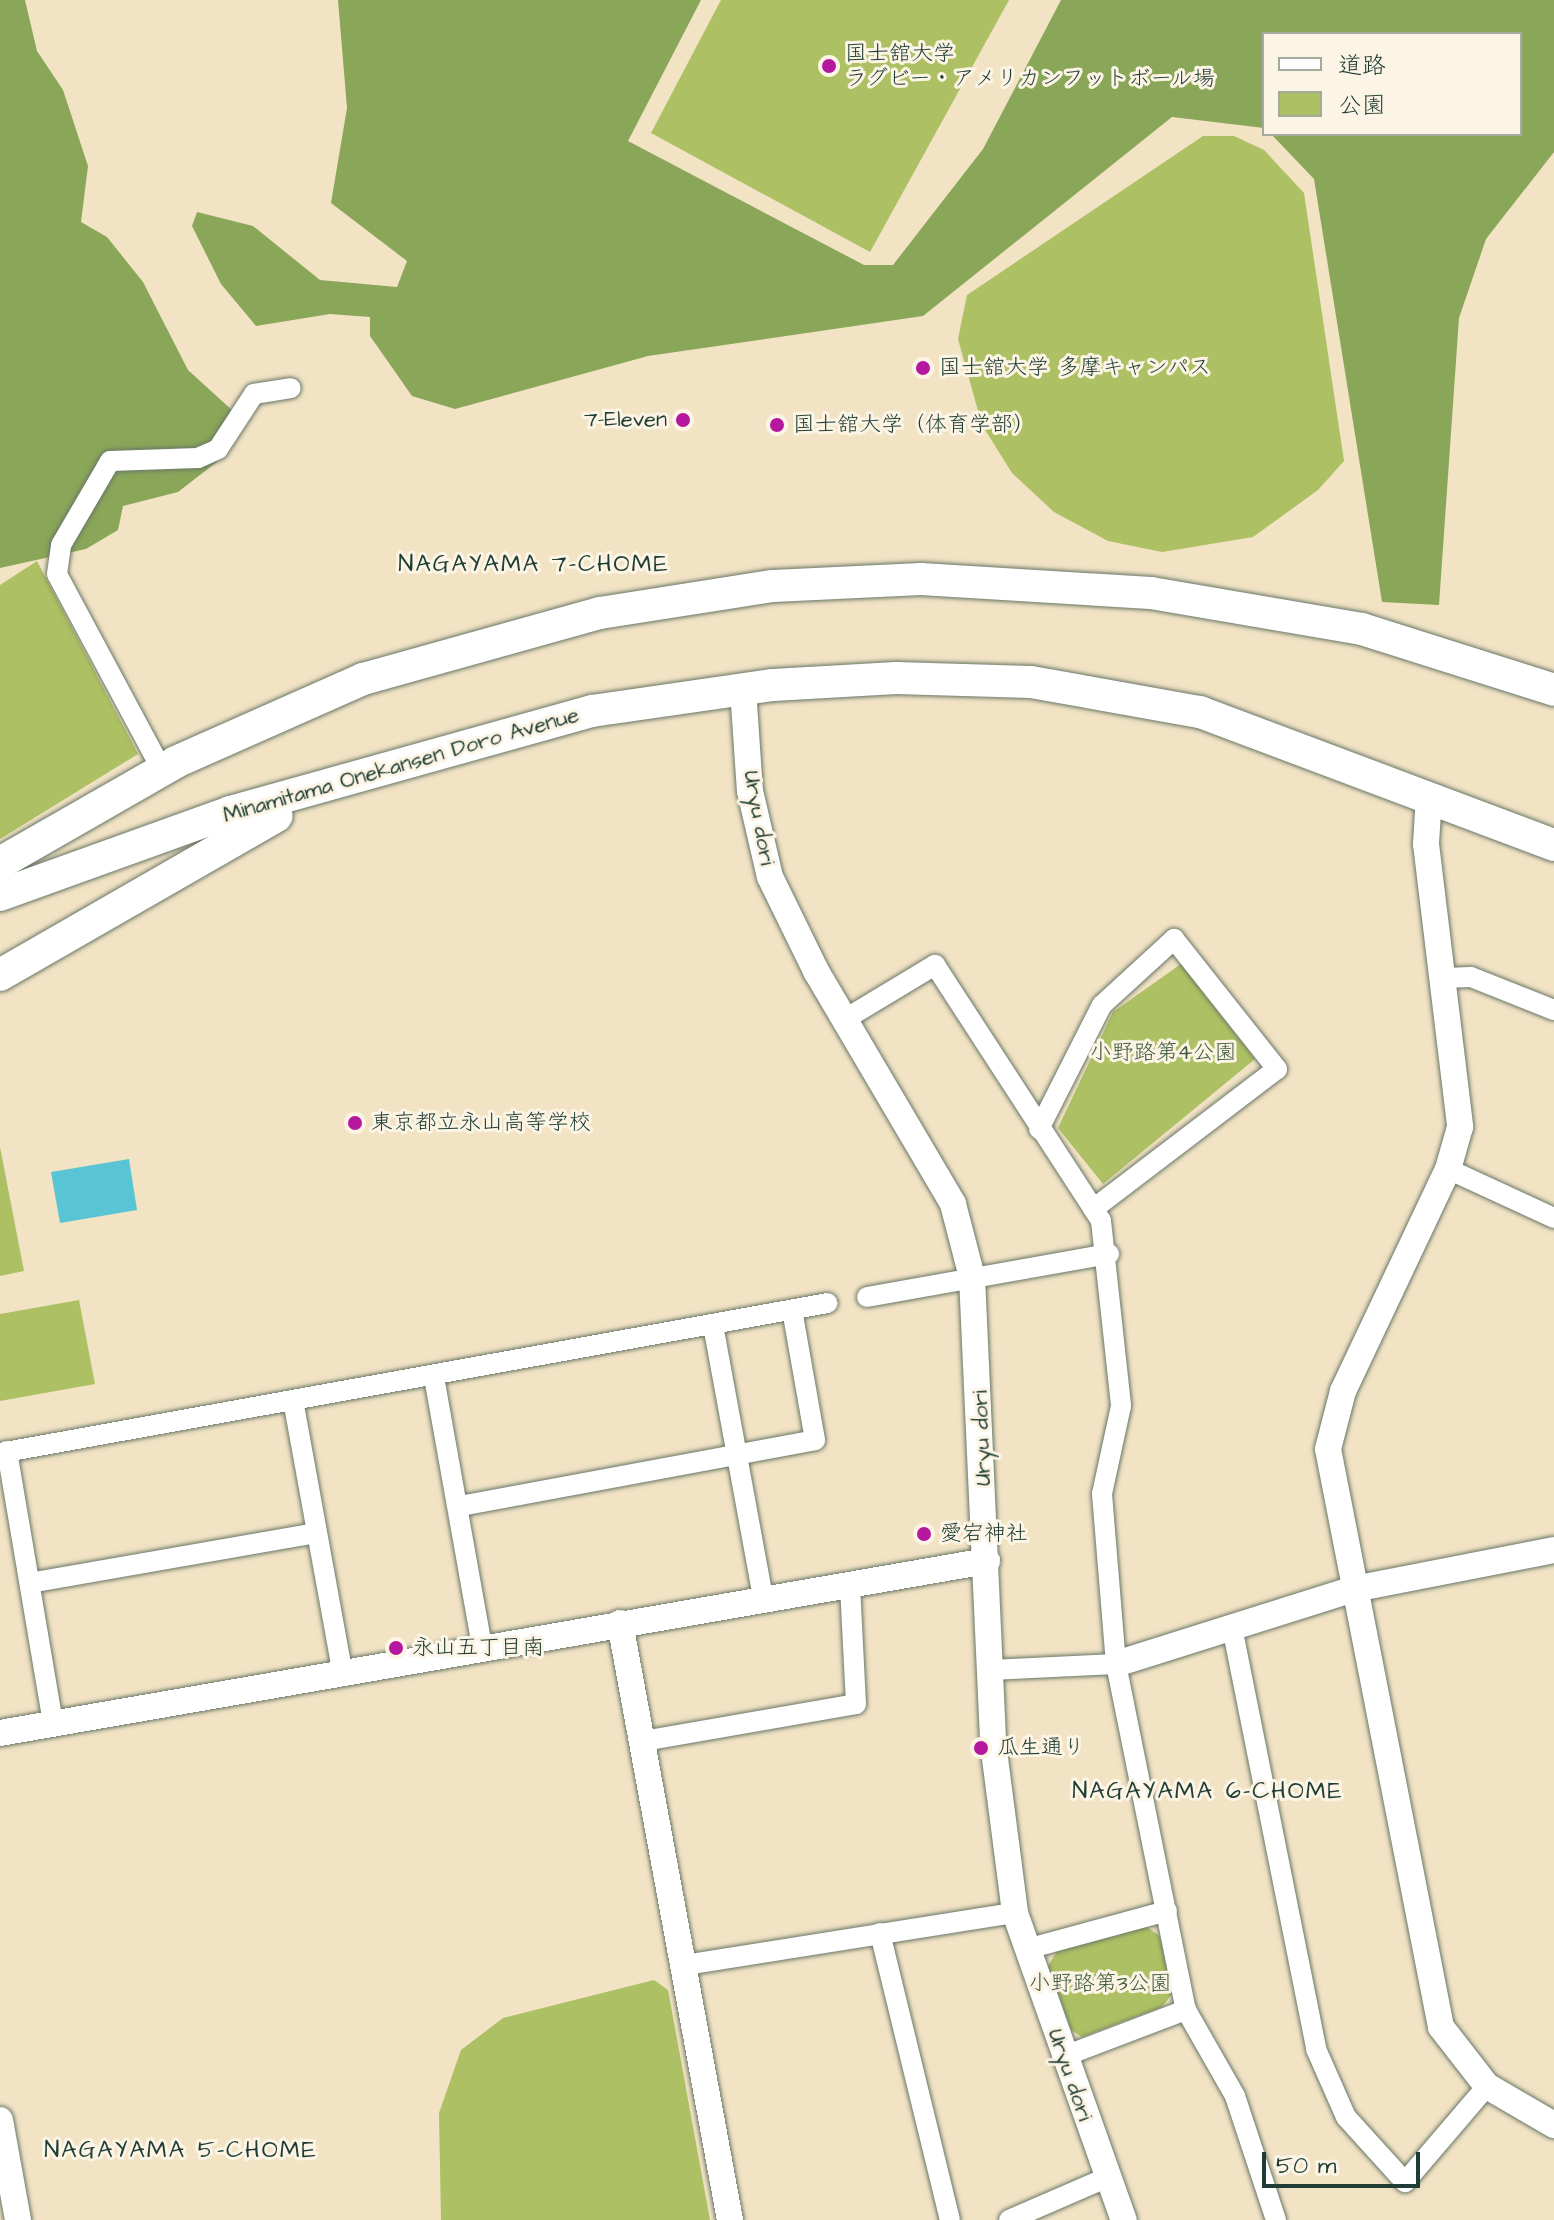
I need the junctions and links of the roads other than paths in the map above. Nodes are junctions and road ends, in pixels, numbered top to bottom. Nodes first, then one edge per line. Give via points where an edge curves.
1 (291, 388) dead end
2 (1466, 656) junction
3 (743, 689) junction
4 (1554, 690) edge
5 (1554, 706) edge
6 (376, 768) junction
7 (162, 770) junction
8 (1429, 797) junction
9 (1554, 845) edge
10 (0, 863) edge
11 (0, 895) edge
12 (0, 975) edge
13 (1443, 978) junction
14 (1554, 1010) edge
15 (847, 1018) junction
16 (1039, 1129) junction
17 (1448, 1169) junction
18 (1093, 1209) junction
19 (1554, 1218) edge
20 (1109, 1254) junction
21 (972, 1277) junction
22 (867, 1297) dead end
23 (828, 1303) dead end
24 (792, 1310) junction
25 (713, 1325) junction
26 (434, 1377) junction
27 (293, 1400) junction
28 (3, 1452) edge
29 (734, 1455) junction
30 (460, 1506) junction
31 (316, 1533) junction
32 (1554, 1550) edge
33 (987, 1561) junction
34 (30, 1583) junction
35 (850, 1584) junction
36 (1354, 1589) junction
37 (763, 1598) junction
38 (620, 1623) junction
39 (1232, 1627) junction
40 (482, 1647) junction
41 (1116, 1664) junction
42 (342, 1670) junction
43 (990, 1670) junction
44 (53, 1724) junction
45 (0, 1733) edge
46 (644, 1741) junction
47 (1167, 1911) junction
48 (1015, 1913) junction
49 (880, 1933) junction
50 (1027, 1949) junction
51 (685, 1965) junction
52 (1186, 2010) junction
53 (1062, 2057) junction
54 (1487, 2086) junction
55 (0, 2120) edge
56 (1554, 2125) edge
57 (1106, 2178) junction
58 (18, 2220) edge
59 (730, 2220) edge
60 (950, 2220) edge
61 (1009, 2220) edge
62 (1124, 2220) edge
63 (1276, 2220) edge

1 - 7 street via 254,394 218,449 198,458 110,461 61,545 57,574
2 - 4 main road
2 - 5 main road
2 - 7 main road via 1309,618 1070,585 921,579 773,586 600,613 448,651 301,704
3 - 6 main road, Minamitama Onekansen Doro Avenue via 592,711
3 - 8 main road, Minamitama Onekansen Doro Avenue via 896,678 1086,689 1200,712
3 - 15 street, Uryu dori via 750,791 770,877
6 - 11 main road, Minamitama Onekansen Doro Avenue via 107,851
6 - 12 main road via 219,842
7 - 10 main road
8 - 9 main road, Minamitama Onekansen Doro Avenue
8 - 13 street via 1426,844
13 - 14 street via 1471,977
13 - 17 street via 1460,1113
15 - 16 street via 935,965
15 - 21 street, Uryu dori via 953,1204
16 - 18 street
16 - 18 street via 1102,1005 1174,939 1277,1069
17 - 19 street
17 - 36 street via 1332,1420 1331,1475
18 - 20 street
20 - 21 street
20 - 41 street via 1121,1406 1102,1494
21 - 22 street
21 - 33 street, Uryu dori
23 - 24 street
24 - 25 street
24 - 29 street via 815,1440
25 - 26 street
25 - 29 street
26 - 27 street
26 - 30 street
27 - 28 street
27 - 31 street
28 - 34 street
29 - 30 street
29 - 37 street
30 - 40 street
31 - 34 street
31 - 42 street
32 - 36 street
33 - 35 street
33 - 43 street, Uryu dori
34 - 44 street
35 - 37 street
35 - 46 street via 856,1704
36 - 39 street
36 - 54 street via 1434,2005 1453,2048
37 - 38 street
38 - 40 street
38 - 46 street
39 - 41 street
39 - 54 street via 1316,2049 1346,2117 1405,2182
40 - 42 street
41 - 43 street
41 - 47 street
42 - 44 street
43 - 48 street, Uryu dori
44 - 45 street
46 - 51 street
47 - 50 street
47 - 52 street
48 - 49 street
48 - 50 street, Uryu dori
49 - 51 street
49 - 60 street
50 - 53 street, Uryu dori
51 - 59 street
52 - 53 street
52 - 63 street via 1235,2096
53 - 57 street, Uryu dori
54 - 56 street
55 - 58 street
57 - 61 street
57 - 62 street, Uryu dori

